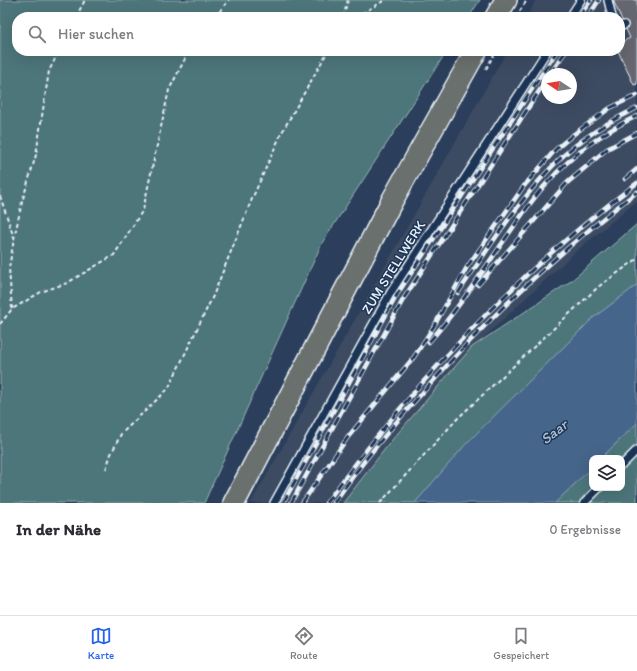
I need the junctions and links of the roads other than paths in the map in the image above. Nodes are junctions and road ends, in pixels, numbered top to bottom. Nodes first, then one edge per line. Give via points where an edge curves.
1 (506, 0) edge
2 (581, 0) edge
3 (608, 0) edge
4 (499, 12) edge
5 (573, 12) edge
6 (611, 12) edge
7 (473, 56) edge
8 (545, 56) edge
9 (637, 450) edge
10 (625, 462) edge
11 (596, 491) edge
12 (234, 503) edge
13 (274, 503) edge
14 (584, 503) edge

1 - 4 main road
2 - 5 lane
3 - 6 lane
7 - 12 main road via 393,199
8 - 13 lane, ZUM STELLWERK via 391,292
9 - 10 lane
11 - 14 lane

